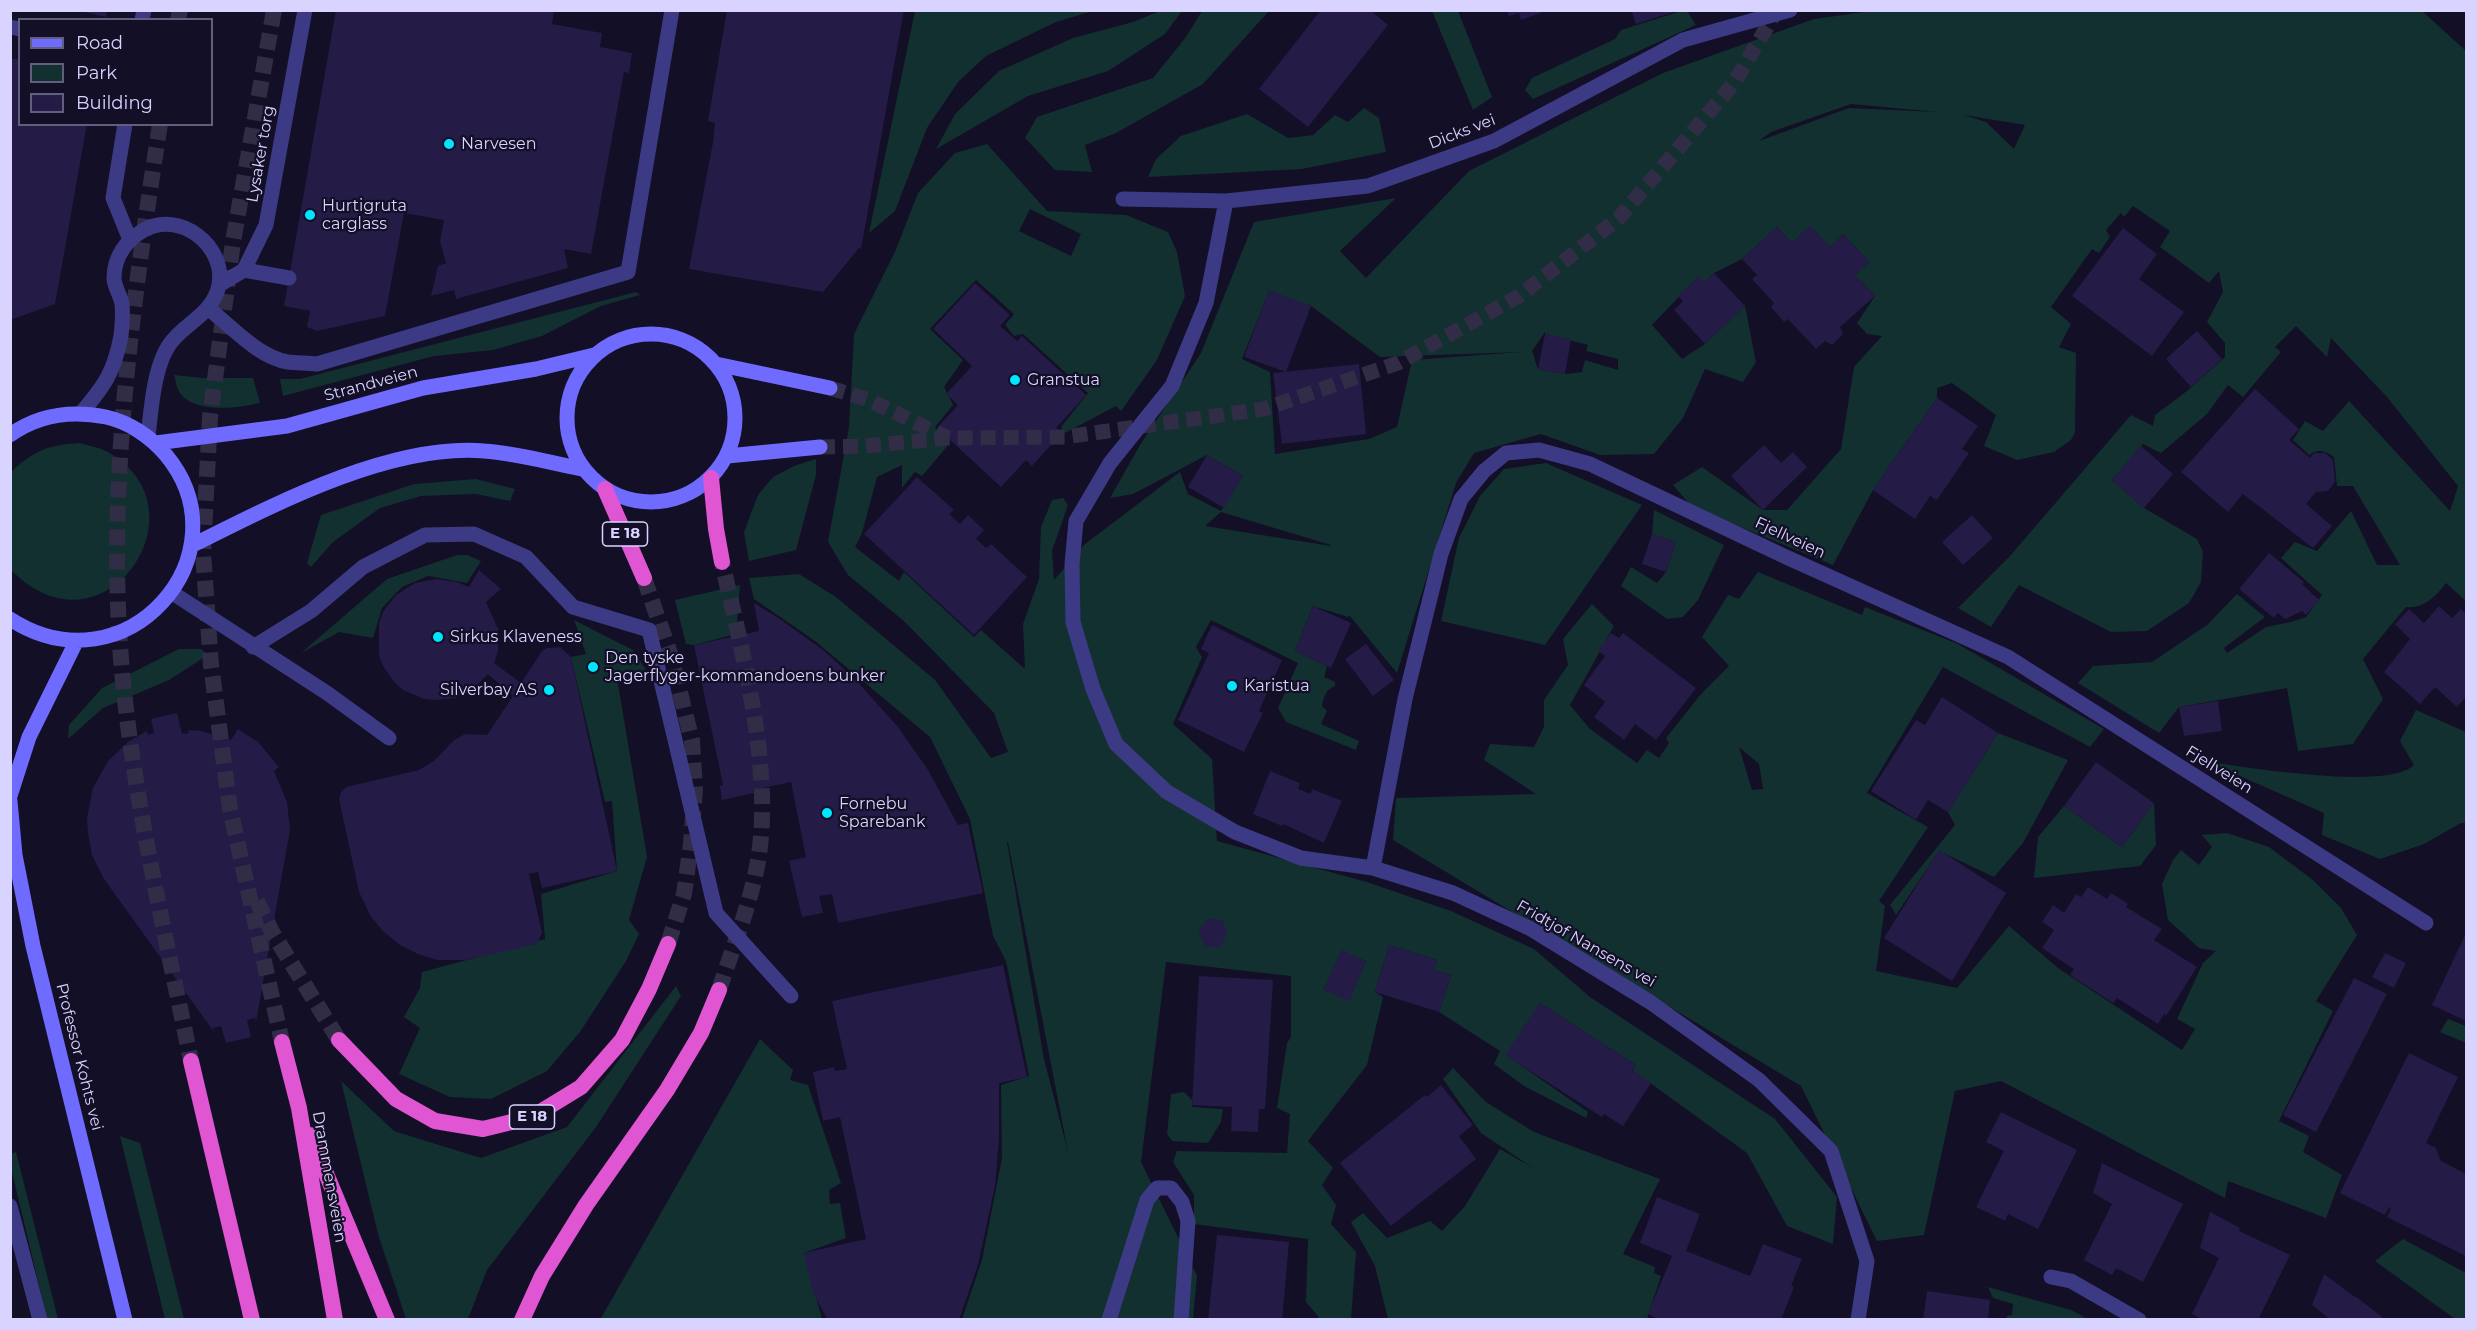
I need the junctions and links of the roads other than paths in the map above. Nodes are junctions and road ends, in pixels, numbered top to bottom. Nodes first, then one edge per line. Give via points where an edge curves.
1 (305, 10) edge
2 (672, 10) edge
3 (1790, 10) edge
4 (124, 126) edge
5 (1123, 199) dead end
6 (1226, 201) junction
7 (130, 240) junction
8 (244, 270) junction
9 (289, 278) dead end
10 (219, 285) junction
11 (209, 309) junction
12 (594, 356) junction
13 (716, 364) junction
14 (831, 388) tunnel mouth
15 (82, 412) junction
16 (10, 435) edge
17 (152, 440) junction
18 (820, 447) tunnel mouth
19 (727, 456) junction
20 (583, 469) junction
21 (711, 478) junction
22 (605, 489) junction
23 (191, 546) junction
24 (722, 562) tunnel mouth
25 (644, 578) tunnel mouth
26 (171, 592) junction
27 (10, 619) edge
28 (76, 642) junction
29 (253, 647) junction
30 (389, 738) dead end
31 (10, 799) edge
32 (1373, 868) junction
33 (2426, 923) dead end
34 (668, 944) tunnel mouth
35 (719, 990) tunnel mouth
36 (791, 996) dead end
37 (339, 1040) tunnel mouth
38 (282, 1042) tunnel mouth
39 (191, 1061) tunnel mouth
40 (299, 1108) junction
41 (10, 1206) edge
42 (2050, 1277) dead end
43 (40, 1320) edge
44 (125, 1320) edge
45 (252, 1320) edge
46 (335, 1320) edge
47 (387, 1320) edge
48 (522, 1320) edge
49 (1109, 1320) edge
50 (1181, 1320) edge
51 (1858, 1320) edge
52 (2139, 1320) edge

1 - 8 street, Lysaker torg via 266,225
2 - 11 street via 628,272 317,364 274,357
3 - 6 street, Dicks vei via 1683,40 1494,141 1368,186
4 - 7 street via 113,198
5 - 6 street, Dicks vei
6 - 32 street, Fridtjof Nansens vei via 1206,303 1172,386 1110,463 1076,522 1073,622 1116,744 1167,792 1234,832 1301,858
7 - 10 street via 162,224 185,227 205,241 217,262
7 - 15 street via 118,256 114,279 122,304 116,356 107,382
8 - 9 street
8 - 10 street
10 - 11 street
11 - 17 street via 171,341 160,364 151,406
12 - 13 main road via 627,336 657,334 685,340
12 - 17 main road, Strandveien via 423,388 287,426
12 - 20 main road via 575,380 567,410 570,441
13 - 14 main road
13 - 19 main road via 734,399 734,437
15 - 16 main road via 52,415
15 - 17 main road via 117,419
17 - 23 main road via 174,465 186,490 192,518
18 - 19 main road
19 - 21 main road
20 - 22 main road
20 - 23 main road via 484,451 435,451 306,490
21 - 22 main road via 693,492 671,501 626,499
21 - 24 highway
22 - 25 highway, E 18
23 - 26 main road
26 - 28 main road via 138,624 108,637
26 - 29 street
27 - 28 main road via 50,638
28 - 31 main road, Professor Kohts vei via 29,737
29 - 30 street
29 - 36 street via 311,610 363,567 424,536 434,535 474,534 526,557 573,607 650,630 716,913
31 - 44 main road, Professor Kohts vei via 15,855 33,946
32 - 33 street, Fjellveien via 1405,699 1441,554 1461,499 1484,471 1506,453 1539,450 1590,465 2008,657
32 - 51 street, Fridtjof Nansens vei via 1453,893 1530,929 1650,1002 1759,1080 1831,1151 1868,1261
34 - 37 highway, E 18 via 622,1040 581,1087 532,1117 483,1129 435,1121 396,1099
35 - 48 highway via 701,1033 667,1090 586,1205 542,1276
38 - 40 highway, Drammensveien
39 - 45 highway
40 - 46 highway, Drammensveien
40 - 47 highway
41 - 43 street
42 - 52 street via 2071,1281
49 - 50 street via 1147,1200 1157,1188 1171,1188 1182,1202 1188,1221

